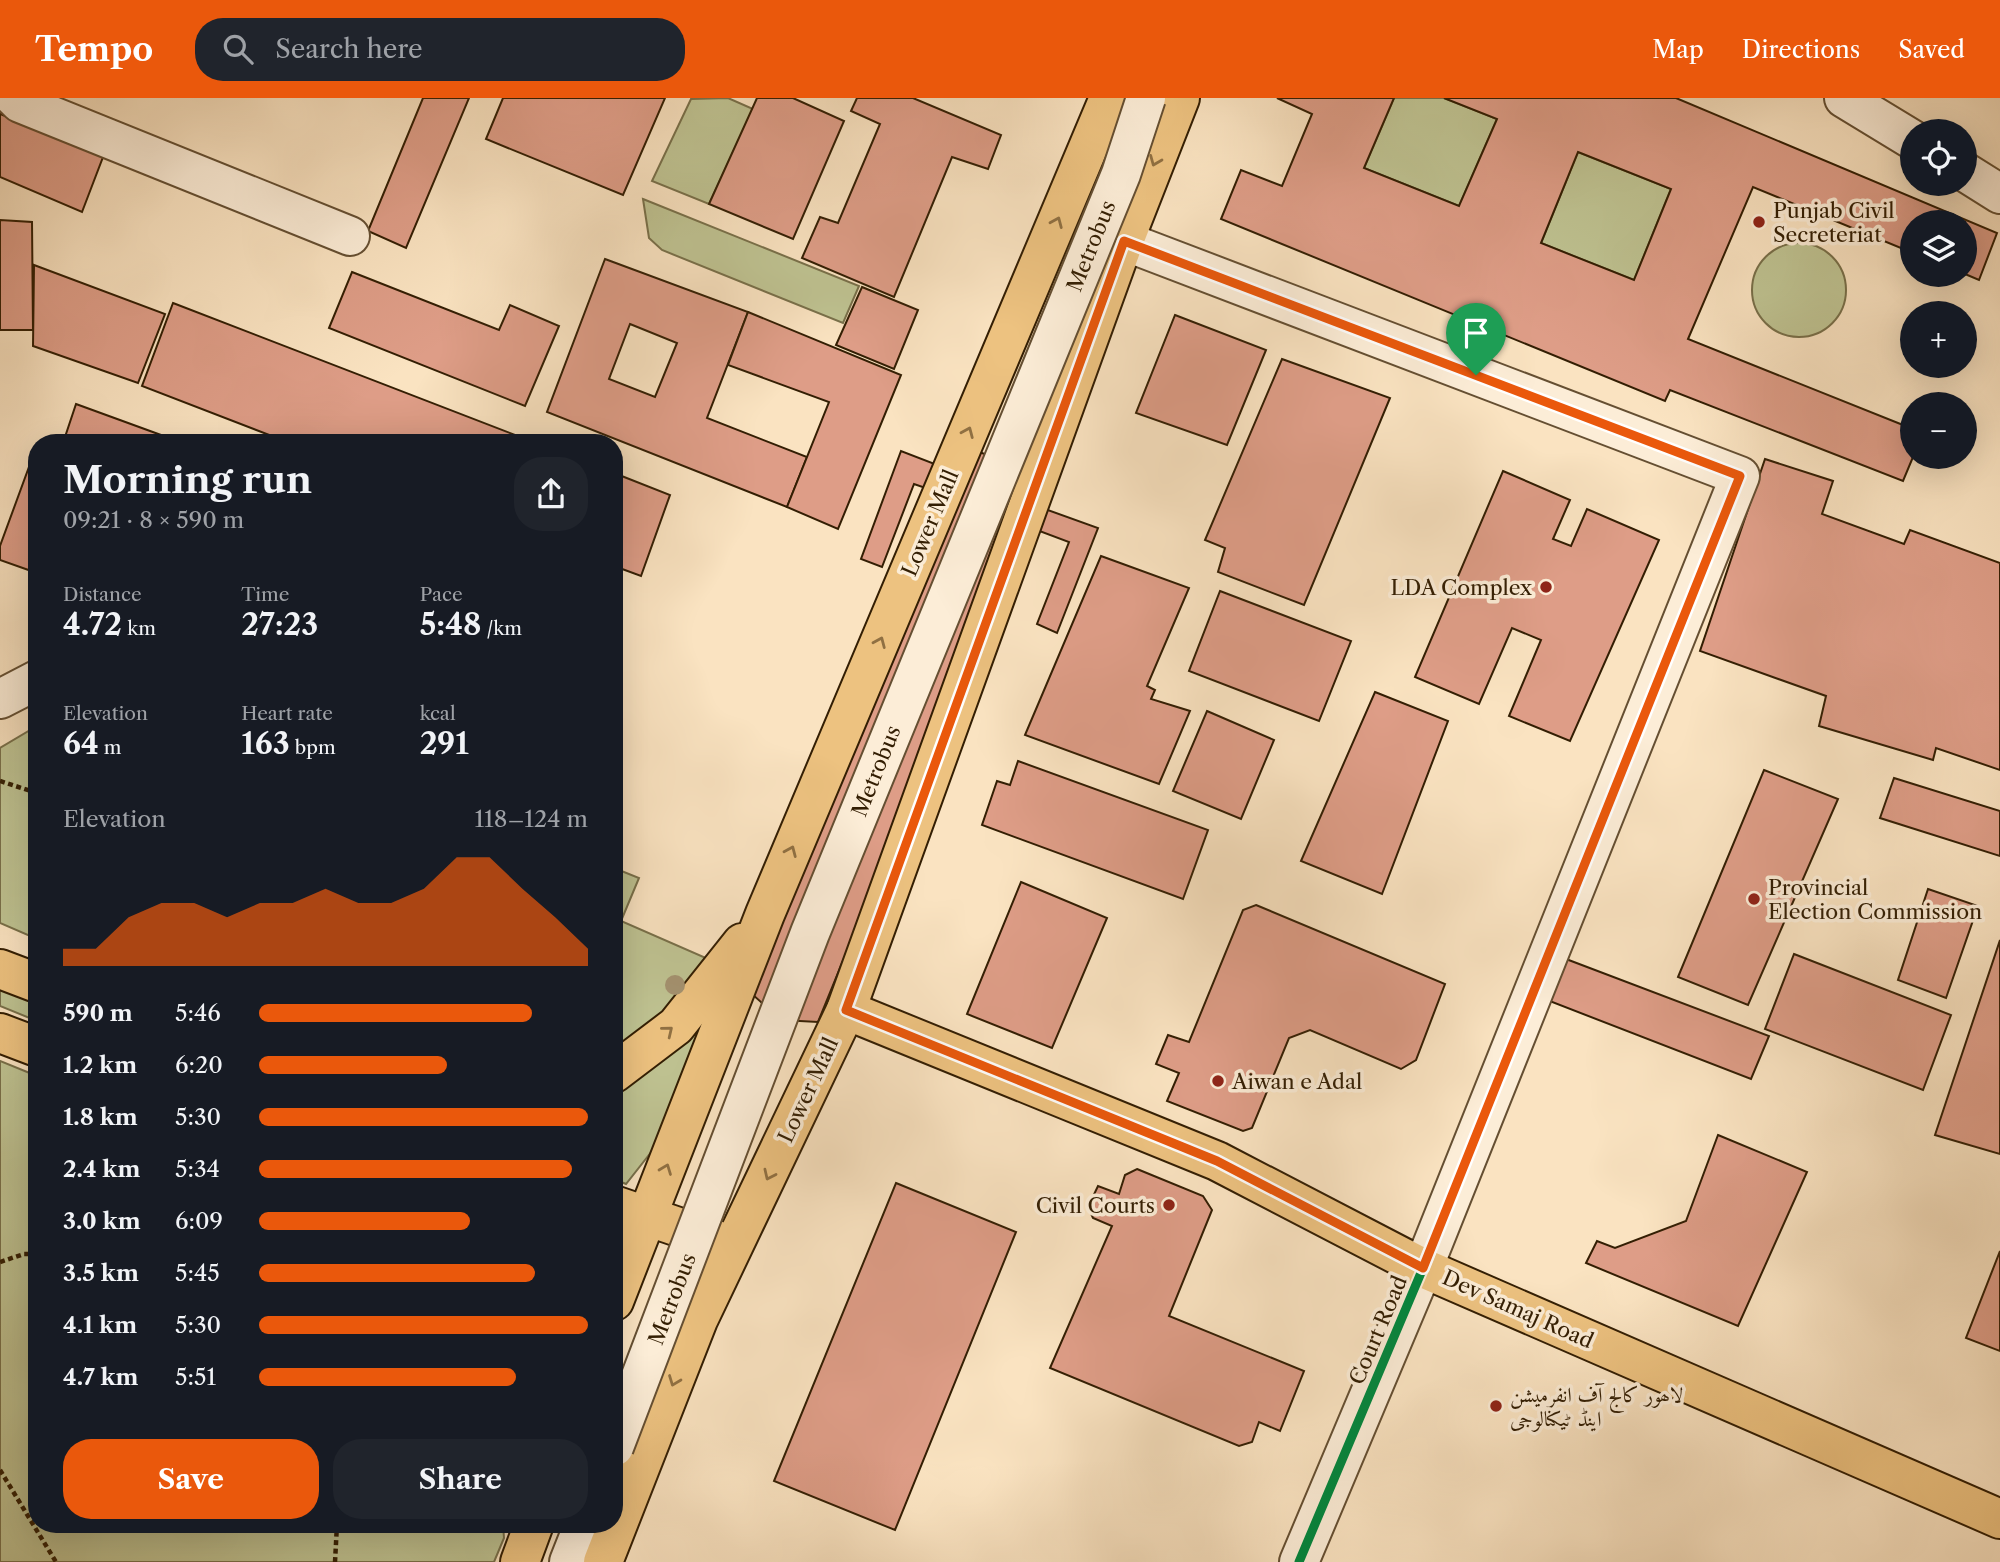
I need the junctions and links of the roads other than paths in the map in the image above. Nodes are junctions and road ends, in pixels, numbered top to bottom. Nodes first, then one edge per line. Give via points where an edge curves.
1 (15, 98) edge
2 (1109, 98) edge
3 (1146, 98) edge
4 (1180, 98) edge
5 (1844, 98) edge
6 (1900, 132) edge
7 (1977, 180) edge
8 (2000, 194) edge
9 (350, 236) dead end
10 (1124, 241) junction
11 (28, 685) edge
12 (0, 699) edge
13 (765, 914) junction
14 (0, 969) edge
15 (28, 980) edge
16 (846, 1010) junction
17 (0, 1034) edge
18 (28, 1045) edge
19 (623, 1066) edge
20 (631, 1210) edge
21 (735, 1247) junction
22 (623, 1252) edge
23 (1423, 1268) junction
24 (623, 1286) edge
25 (703, 1311) junction
26 (623, 1423) edge
27 (623, 1497) edge
28 (2000, 1519) edge
29 (514, 1533) edge
30 (531, 1533) edge
31 (587, 1533) edge
32 (607, 1533) edge
33 (514, 1562) edge
34 (520, 1562) edge
35 (595, 1562) edge
36 (1299, 1562) edge

1 - 9 street
13 -> 2 main road, Lower Mall
3 - 26 street, Metrobus, bridge via 1121,174 810,933
4 -> 10 main road, Lower Mall
5 - 6 street
7 - 8 street
10 - 16 main road, Lower Mall
10 - 23 street, Court Road via 1740,476
11 - 12 street
19 -> 13 main road via 676,1026
20 -> 13 main road, Lower Mall
14 - 15 main road
16 -> 21 main road, Lower Mall
16 - 23 main road, Dev Samaj Road via 1217,1161
17 - 18 main road
20 - 21 main road
20 - 22 main road, Lower Mall
21 - 25 main road, Lower Mall
23 - 28 main road, Dev Samaj Road
23 - 36 street, Court Road
24 - 25 main road
25 -> 27 main road, Lower Mall
29 - 33 main road
30 - 34 main road
31 - 35 street
32 -> 35 main road, Lower Mall

